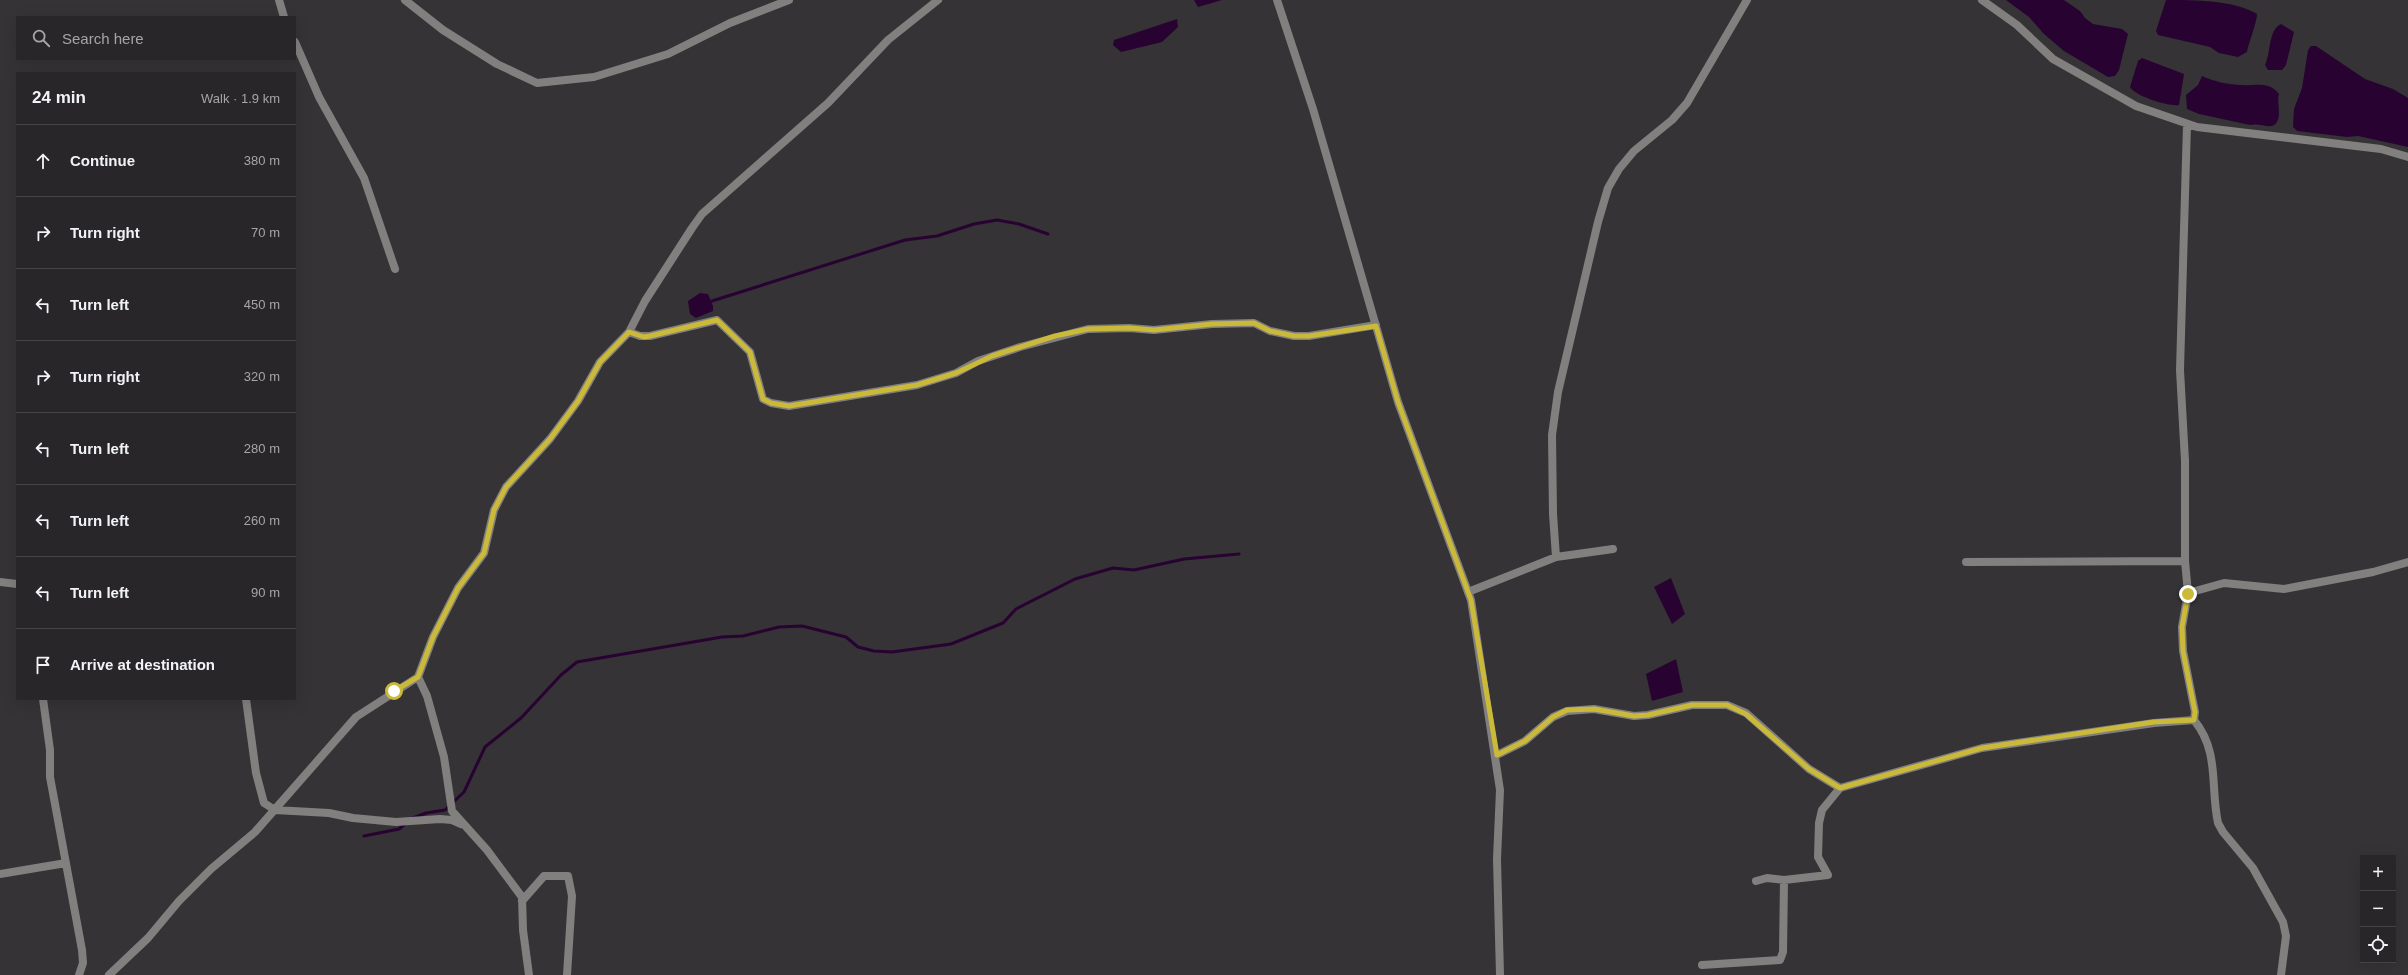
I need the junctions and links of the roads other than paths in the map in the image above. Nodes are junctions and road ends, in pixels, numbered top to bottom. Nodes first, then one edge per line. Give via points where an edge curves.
1 (278, 0) edge
2 (405, 0) edge
3 (789, 0) edge
4 (938, 0) edge
5 (1276, 0) edge
6 (1747, 0) edge
7 (1982, 0) edge
8 (284, 16) edge
9 (296, 44) edge
10 (2187, 124) junction
11 (2408, 157) edge
12 (395, 269) dead end
13 (1376, 326) junction
14 (629, 332) junction
15 (1613, 549) dead end
16 (1556, 557) junction
17 (2185, 561) junction
18 (1966, 562) dead end
19 (2408, 562) edge
20 (0, 582) edge
21 (16, 584) edge
22 (1468, 592) junction
23 (2188, 594) junction
24 (418, 677) junction
25 (43, 700) edge
26 (246, 700) edge
27 (2194, 720) junction
28 (1497, 755) junction
29 (1840, 788) junction
30 (275, 810) junction
31 (463, 826) junction
32 (66, 862) junction
33 (0, 874) edge
34 (1784, 880) junction
35 (1756, 882) dead end
36 (522, 901) junction
37 (1702, 964) dead end
38 (79, 975) edge
39 (109, 975) edge
40 (528, 975) edge
41 (567, 975) edge
42 (1500, 975) edge
43 (2281, 975) edge

1 - 8 street
2 - 3 street via 443,30 497,64 537,83 594,77 668,54 730,23
4 - 14 street via 888,40 828,103 702,214 644,301
5 - 13 street via 1313,109
6 - 16 street via 1687,103 1672,120 1634,151 1608,188 1558,392 1552,435 1552,514
7 - 10 street via 2001,12 2039,48 2069,70 2136,106
9 - 12 street via 319,97 364,178
10 - 11 street via 2277,138 2381,149
10 - 17 street via 2180,370 2185,461
13 - 14 street via 1309,336 1270,331 1254,323 1154,330 1088,329 1055,336 992,356 956,373 926,382 894,390 797,406 778,405 763,399 750,352 717,320 644,337
13 - 22 street via 1398,402
14 - 24 street via 600,362 578,401 550,439 506,487 494,510 484,553 458,588 433,637
15 - 16 street
16 - 22 street
17 - 18 street
17 - 23 street
19 - 23 street via 2373,572 2284,589 2224,583
20 - 21 street
22 - 28 street
23 - 27 street via 2182,627 2183,651 2195,712
24 - 30 street via 356,717
24 - 31 street via 427,696 444,757 452,811
25 - 32 street via 50,750 50,777
26 - 30 street via 256,773 264,804
27 - 29 street via 2154,722 1982,748
27 - 43 street via 2204,732 2210,748 2218,823 2253,868 2284,922 2286,936
28 - 29 street via 1525,741 1553,717 1567,710 1594,709 1634,716 1692,705 1727,705 1746,714 1809,769
28 - 42 street via 1500,790 1497,859
29 - 34 street via 1822,810 1819,823 1818,857 1828,875
30 - 31 street via 329,812 353,818 400,822 452,820
30 - 39 street via 255,832 211,868 148,938
31 - 36 street via 487,850 522,897
32 - 33 street
32 - 38 street via 82,950
34 - 35 street via 1766,878
34 - 37 street via 1783,952 1780,960
36 - 40 street via 522,930
36 - 41 street via 544,876 568,876 572,896

